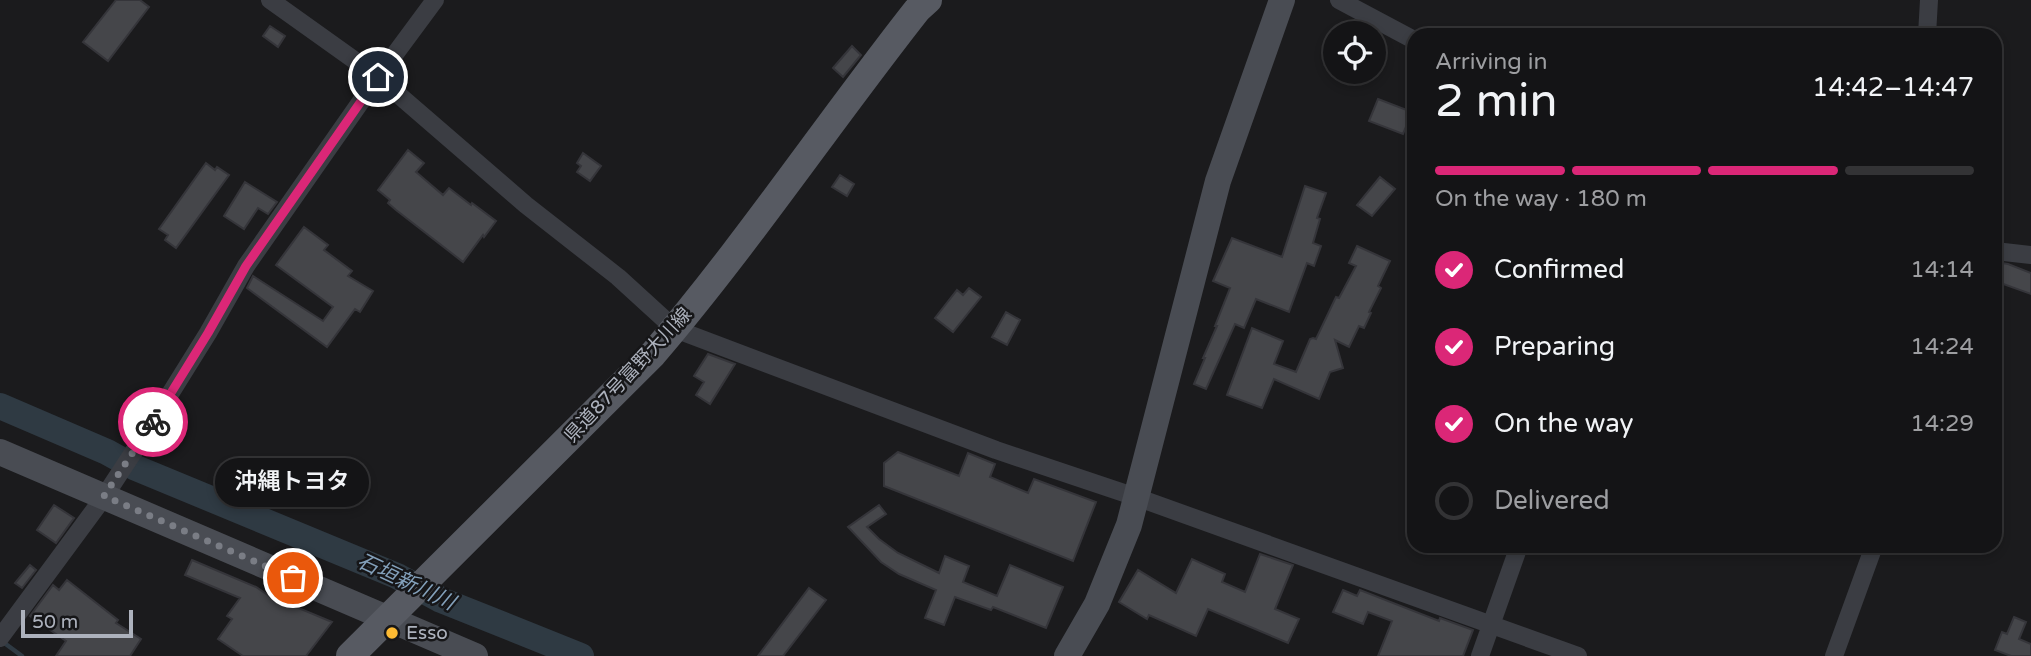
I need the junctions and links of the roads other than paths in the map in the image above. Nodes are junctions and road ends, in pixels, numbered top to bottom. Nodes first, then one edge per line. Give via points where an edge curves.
1 (270, 0) edge
2 (435, 0) edge
3 (928, 0) edge
4 (1282, 0) edge
5 (1339, 0) edge
6 (1929, 0) edge
7 (1927, 28) edge
8 (1407, 36) edge
9 (378, 77) junction
10 (2002, 252) edge
11 (2031, 256) edge
12 (674, 329) junction
13 (0, 452) edge
14 (110, 487) junction
15 (1136, 496) junction
16 (1516, 553) edge
17 (1871, 553) edge
18 (397, 611) junction
19 (1490, 625) junction
20 (1, 637) edge
21 (350, 656) edge
22 (474, 656) edge
23 (1067, 656) edge
24 (1480, 656) edge
25 (1578, 656) edge
26 (1834, 656) edge

1 - 9 street
2 - 9 street
3 - 12 main road, 県道87号富野大川線
4 - 15 street via 1218,181
5 - 8 street
6 - 7 street
9 - 12 street
9 - 14 street via 246,266
10 - 11 street
12 - 15 street via 996,450
12 - 18 main road, 県道87号富野大川線
13 - 14 street
14 - 18 street
14 - 20 street
15 - 19 street
15 - 23 street via 1097,604
16 - 19 street
17 - 26 street
18 - 21 main road, 県道87号富野大川線
18 - 22 street
19 - 24 street
19 - 25 street

